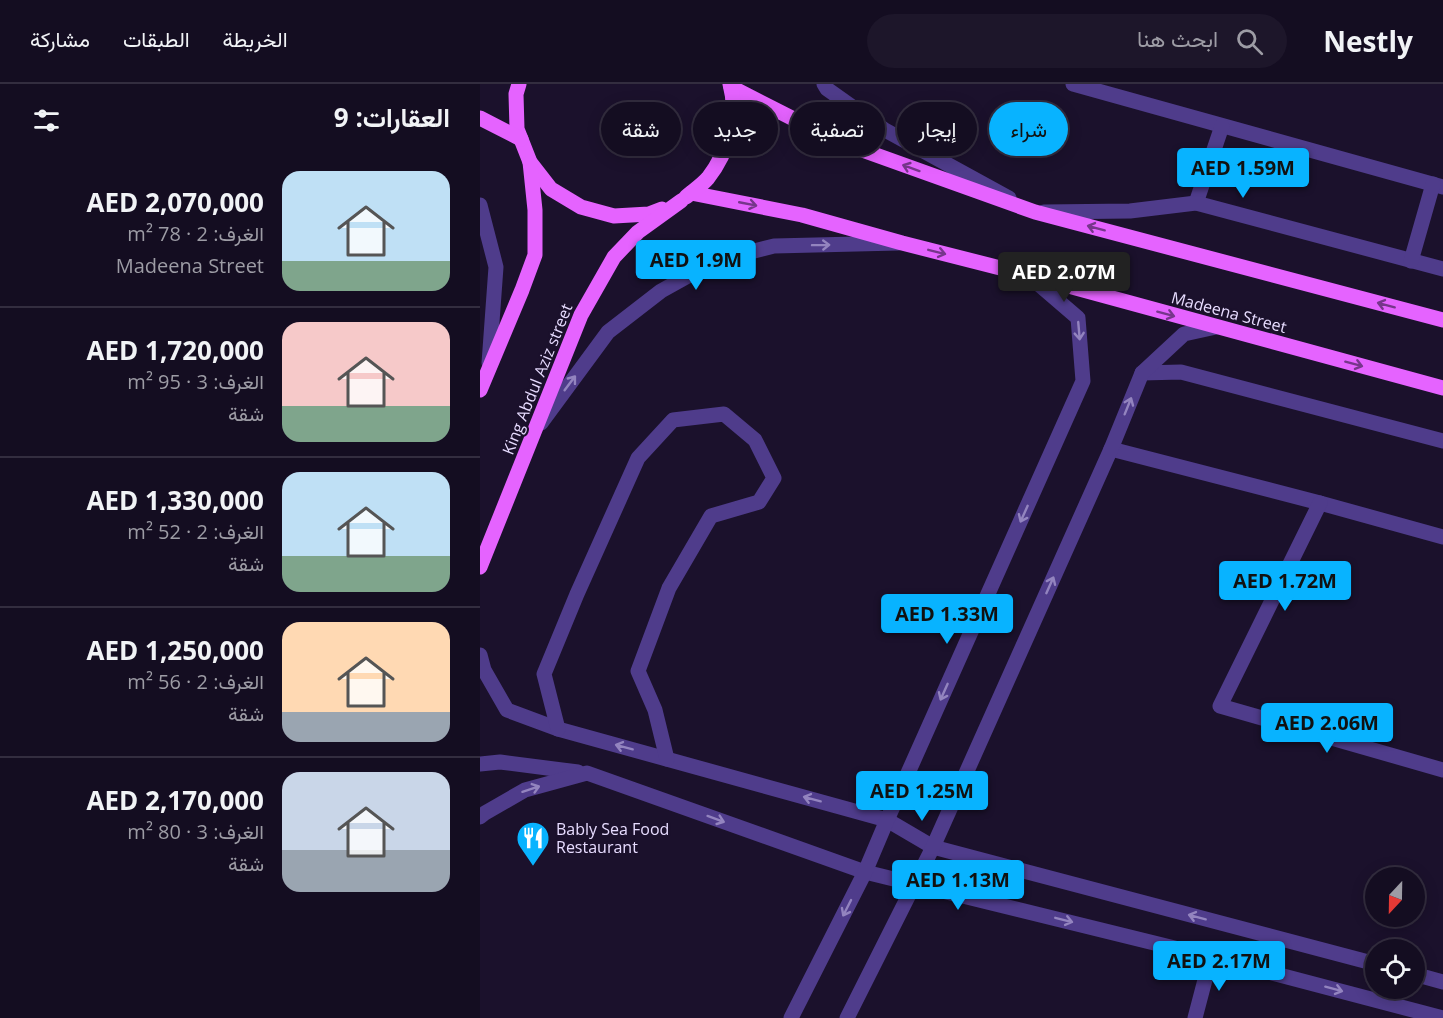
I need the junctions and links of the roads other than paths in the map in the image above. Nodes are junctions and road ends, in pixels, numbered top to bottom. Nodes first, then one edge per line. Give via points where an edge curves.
1 (519, 84) edge
2 (824, 84) edge
3 (1073, 84) edge
4 (731, 86) edge
5 (480, 118) edge
6 (1222, 126) junction
7 (521, 139) junction
8 (530, 162) junction
9 (1438, 186) edge
10 (686, 197) junction
11 (1196, 203) junction
12 (480, 205) edge
13 (1035, 212) junction
14 (902, 243) junction
15 (1411, 261) junction
16 (1443, 269) edge
17 (1028, 275) junction
18 (1443, 320) edge
19 (1216, 327) junction
20 (484, 371) edge
21 (1142, 373) junction
22 (1443, 388) edge
23 (480, 390) edge
24 (535, 430) junction
25 (1443, 441) edge
26 (1111, 449) junction
27 (1320, 503) junction
28 (1443, 537) edge
29 (480, 567) edge
30 (480, 655) edge
31 (558, 729) junction
32 (667, 759) junction
33 (480, 764) edge
34 (1443, 770) edge
35 (587, 773) junction
36 (480, 817) edge
37 (886, 820) junction
38 (933, 847) junction
39 (865, 872) junction
40 (914, 883) junction
41 (1211, 957) junction
42 (1365, 961) edge
43 (1425, 977) edge
44 (1443, 982) edge
45 (791, 1018) edge
46 (847, 1018) edge
47 (1195, 1018) edge
48 (1443, 1018) edge

1 - 7 main road via 517,129
2 - 13 street via 885,130
3 - 6 street
4 - 10 main road via 733,120 724,152 706,180
13 -> 4 main road via 837,141
5 - 7 main road
6 - 9 street
6 - 11 street
7 - 8 main road
8 - 10 main road via 552,189 581,207 614,216 649,214
8 - 20 main road via 535,255
9 - 15 street
10 -> 14 main road, Madeena Street via 802,215
10 - 24 main road, King Abdul Aziz street via 638,232 614,257 581,315
11 - 13 street via 1130,211
11 - 15 street
12 - 20 street via 496,267
18 -> 13 main road
14 -> 17 main road, Madeena Street
24 -> 14 street via 608,333 661,291 715,261 774,246
15 - 16 street
17 -> 19 main road, Madeena Street
17 -> 37 street via 1078,318 1083,381
19 - 21 street via 1184,334
19 -> 22 main road, Madeena Street
20 - 23 main road
21 - 25 street via 1181,372
26 -> 21 street
24 - 29 main road, King Abdul Aziz street
26 - 27 street
38 -> 26 street
27 - 28 street
27 - 34 street via 1220,706
30 - 31 street via 484,670 507,710
32 -> 31 street
31 - 32 street via 544,675 638,458 673,420 724,414 754,440 774,478 759,502 711,516 669,588 638,671 655,710
37 -> 32 street
33 - 35 street via 501,762
36 -> 35 street via 525,790
35 -> 39 street
37 - 38 street
37 - 39 street
38 - 40 street
42 -> 38 street
39 - 40 street
39 -> 45 street
40 -> 41 street
40 - 46 street
41 - 47 street
41 -> 48 street
43 - 44 street

